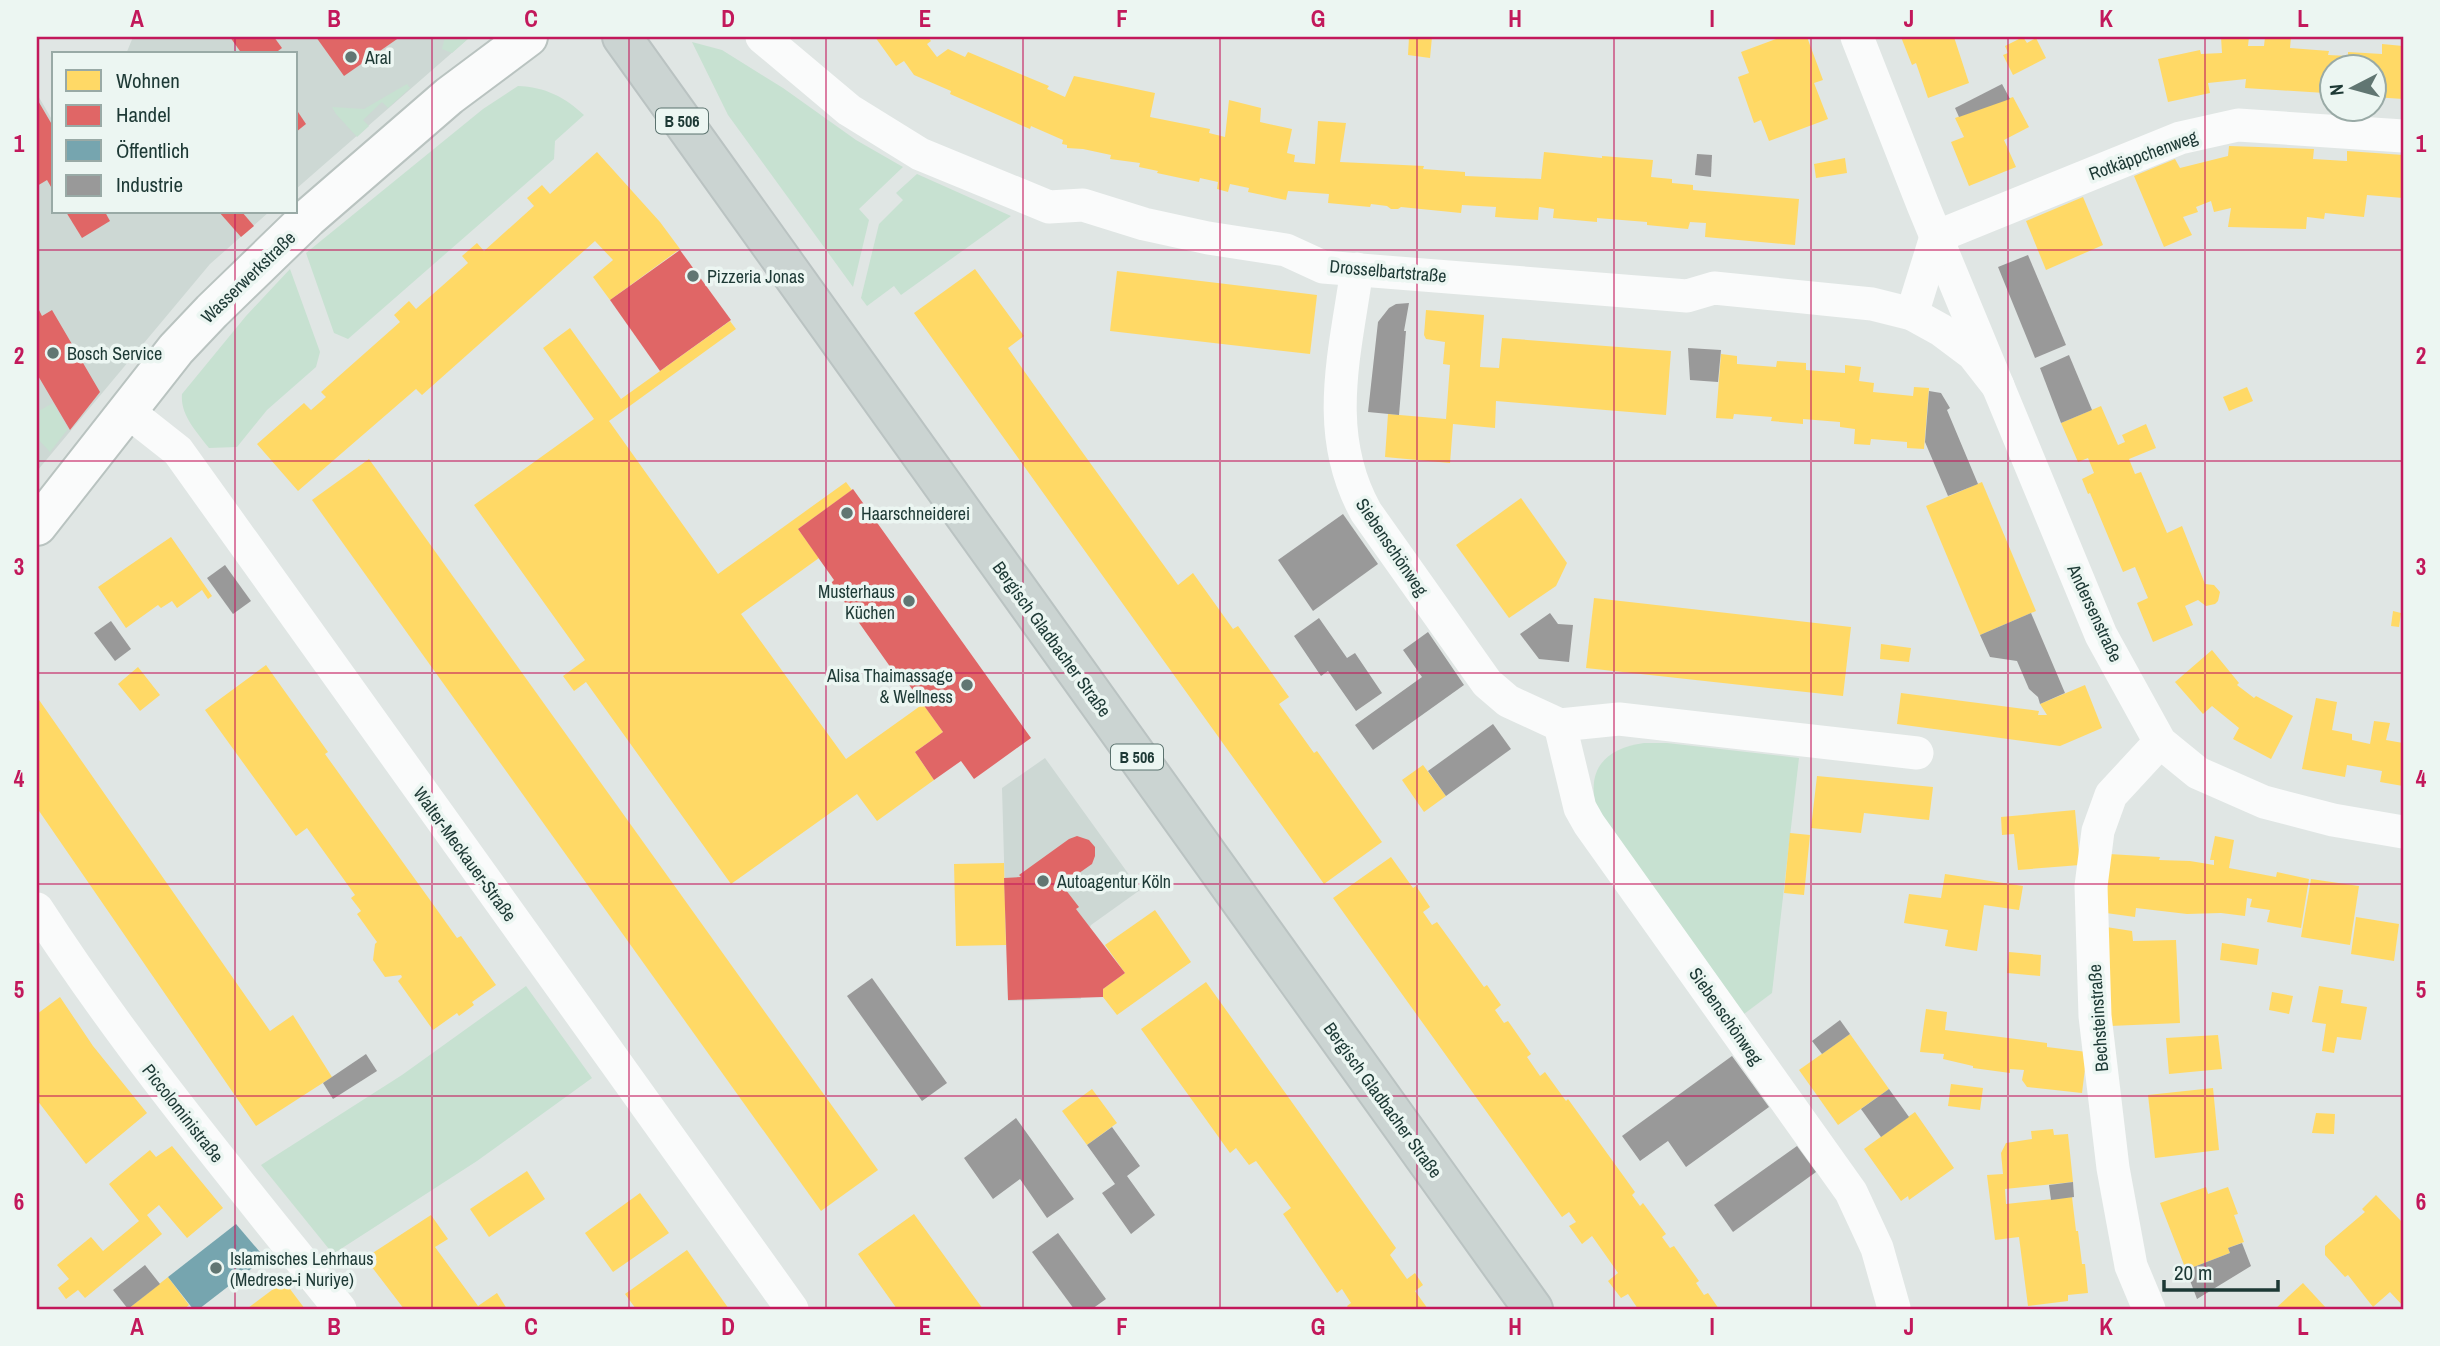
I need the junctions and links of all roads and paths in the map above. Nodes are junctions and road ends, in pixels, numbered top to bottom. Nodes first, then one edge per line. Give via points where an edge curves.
1 (528, 37) edge
2 (622, 37) edge
3 (762, 37) edge
4 (1857, 37) edge
5 (2403, 136) edge
6 (1936, 237) junction
7 (1357, 269) junction
8 (1912, 314) junction
9 (1998, 386) junction
10 (126, 410) junction
11 (37, 526) edge
12 (1560, 725) junction
13 (2160, 742) junction
14 (1917, 753) dead end
15 (2403, 832) edge
16 (37, 909) edge
17 (1894, 1308) edge
18 (340, 1309) edge
19 (792, 1309) edge
20 (1532, 1309) edge
21 (2149, 1309) edge

1 - 10 main road, Wasserwerkstraße via 449,96 308,218 176,349
2 - 20 main road, Bergisch Gladbacher Straße / B 506
3 - 7 street, Drosselbartstraße via 849,110 920,154 1049,207 1083,205 1144,224 1286,250 1323,267
4 - 6 street, Andersenstraße
5 - 6 street, Rotkäppchenweg via 2238,125 2180,138
6 - 8 street
6 - 9 street, Andersenstraße
7 - 8 street, Drosselbartstraße via 1687,296 1714,288 1872,304
7 - 12 street, Siebenschönweg via 1339,426 1353,490 1488,684 1508,701
8 - 9 street, Drosselbartstraße via 1973,354
9 - 13 street, Andersenstraße via 2101,635
10 - 11 main road, Wasserwerkstraße
10 - 19 street, Walter-Meckauer-Straße via 178,452
12 - 14 street via 1619,719
12 - 17 street, Siebenschönweg via 1580,808 1589,824 1851,1192 1877,1248
13 - 15 street, Andersenstraße via 2197,773 2264,803
13 - 21 street, Bechsteinstraße via 2111,795 2098,831 2091,886 2095,1016 2113,1168 2131,1266
16 - 18 street, Piccoloministraße via 168,1095

